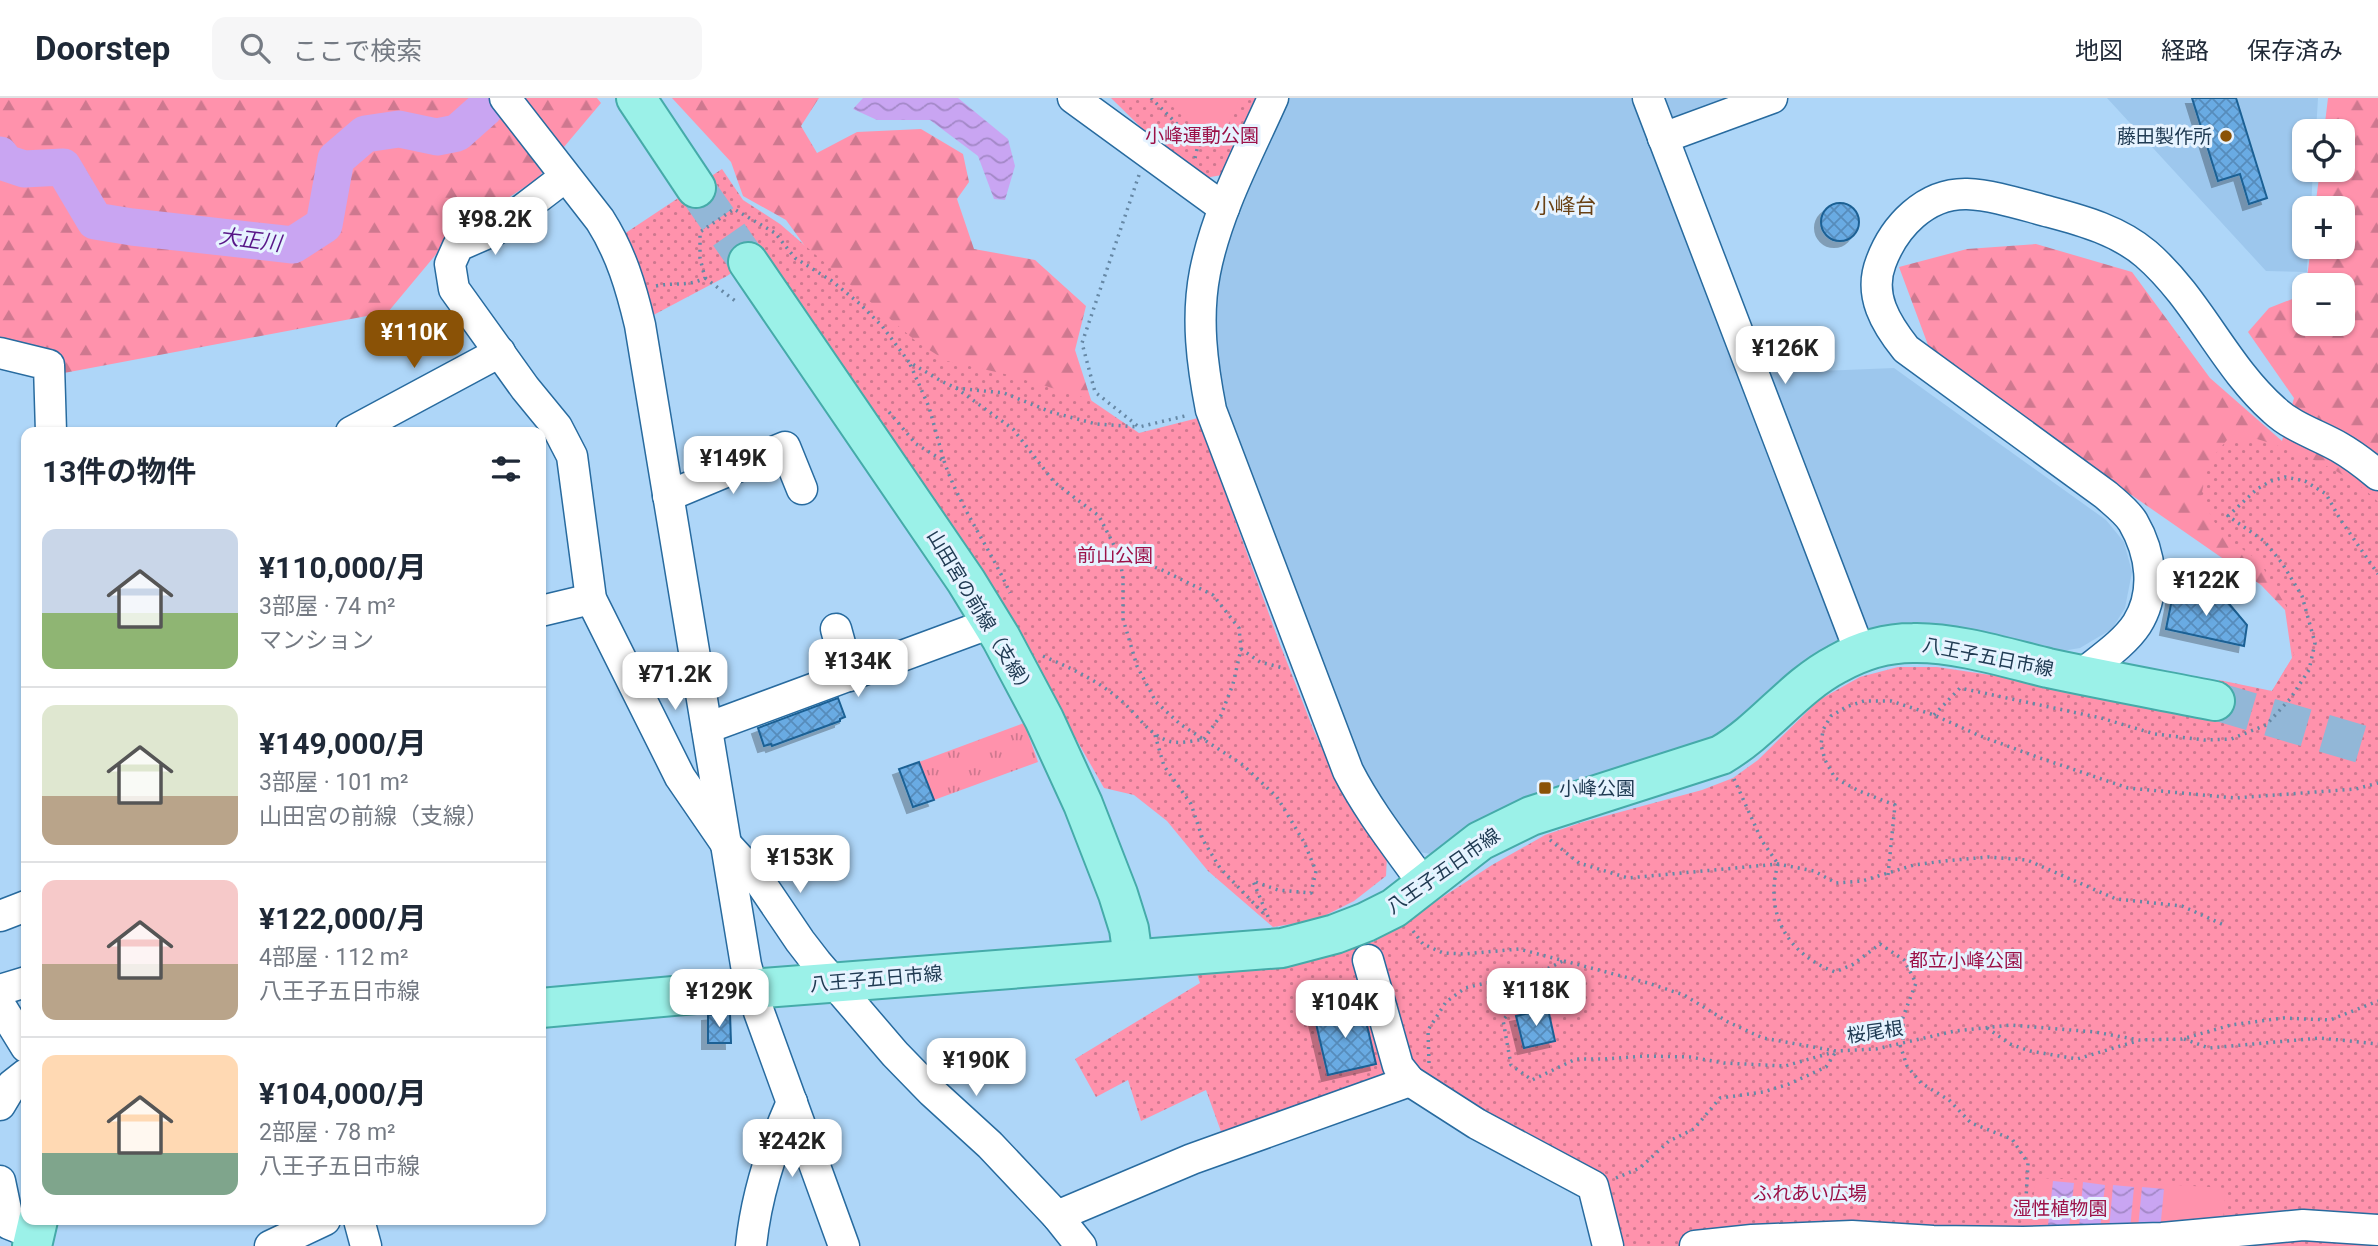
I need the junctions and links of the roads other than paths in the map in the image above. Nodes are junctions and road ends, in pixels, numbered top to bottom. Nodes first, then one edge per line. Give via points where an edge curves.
1 (505, 98) edge
2 (1073, 98) edge
3 (1273, 98) edge
4 (1648, 98) edge
5 (1772, 98) edge
6 (642, 106) edge
7 (1663, 138) junction
8 (565, 177) junction
9 (696, 188) tunnel mouth
10 (1224, 208) junction
11 (748, 261) tunnel mouth
12 (500, 352) junction
13 (0, 353) edge
14 (51, 427) edge
15 (370, 427) edge
16 (2378, 475) edge
17 (802, 489) dead end
18 (668, 496) junction
19 (591, 599) junction
20 (546, 610) edge
21 (1002, 610) junction
22 (836, 629) dead end
23 (1860, 652) junction
24 (2081, 675) junction
25 (849, 676) junction
26 (2215, 701) tunnel mouth
27 (709, 742) junction
28 (675, 767) junction
29 (726, 844) junction
30 (1425, 886) junction
31 (21, 908) edge
32 (0, 916) edge
33 (1133, 958) junction
34 (1368, 960) dead end
35 (834, 982) junction
36 (21, 984) edge
37 (751, 989) junction
38 (0, 990) edge
39 (0, 1005) edge
40 (546, 1009) edge
41 (21, 1039) edge
42 (1420, 1077) junction
43 (21, 1078) edge
44 (792, 1102) junction
45 (0, 1105) edge
46 (0, 1181) edge
47 (1057, 1216) junction
48 (315, 1225) edge
49 (360, 1225) edge
50 (2378, 1230) edge
51 (34, 1233) edge
52 (270, 1246) edge
53 (366, 1246) edge
54 (751, 1246) edge
55 (844, 1246) edge
56 (1081, 1246) edge
57 (1608, 1246) edge
58 (1695, 1246) edge

1 - 8 street
2 - 10 street
3 - 10 street
4 - 7 street
5 - 7 street
6 - 9 main road
7 - 23 street
8 - 12 street via 497,229 458,246 450,264 454,289
8 - 18 street via 607,231 626,271 640,325
10 - 30 street via 1205,273 1201,306 1201,344 1212,410 1348,771
11 - 21 main road, 山田宮の前線（支線） via 967,581
12 - 15 street
12 - 19 street via 558,427 572,457
13 - 14 street via 49,365
16 - 24 street via 2277,413 2251,388 2188,301 2147,255 2124,238 2088,222 1991,197 1964,194 1919,210 1901,224 1876,274 1877,299 1888,327 1906,349 2106,495 2132,520 2144,547 2151,576 2148,601 2136,625
17 - 18 street via 785,447
18 - 27 street
19 - 20 street
19 - 28 street
21 - 25 street
21 - 33 main road, 山田宮の前線（支線） via 1118,894
22 - 25 street
23 - 24 main road, 八王子五日市線 via 1927,644
23 - 30 main road, 八王子五日市線 via 1818,675 1740,745 1531,816 1480,841
24 - 26 main road, 八王子五日市線
25 - 27 street
27 - 28 street via 692,767
27 - 29 street
28 - 29 street
29 - 35 street via 758,879
29 - 37 street
30 - 33 main road, 八王子五日市線 via 1366,922 1308,942 1255,951
31 - 32 street
33 - 35 main road, 八王子五日市線
34 - 42 street via 1398,1066
35 - 37 main road, 八王子五日市線
35 - 47 street via 923,1083
36 - 38 street
37 - 40 main road, 八王子五日市線
37 - 44 street
39 - 41 street
42 - 47 street via 1192,1159
42 - 57 street via 1477,1124 1593,1186
43 - 45 street
44 - 54 street via 754,1215
44 - 55 street
46 - 51 street via 9,1224
47 - 56 street
48 - 52 street
49 - 53 street
50 - 58 street via 2303,1225 2162,1238 2023,1242 1852,1236

